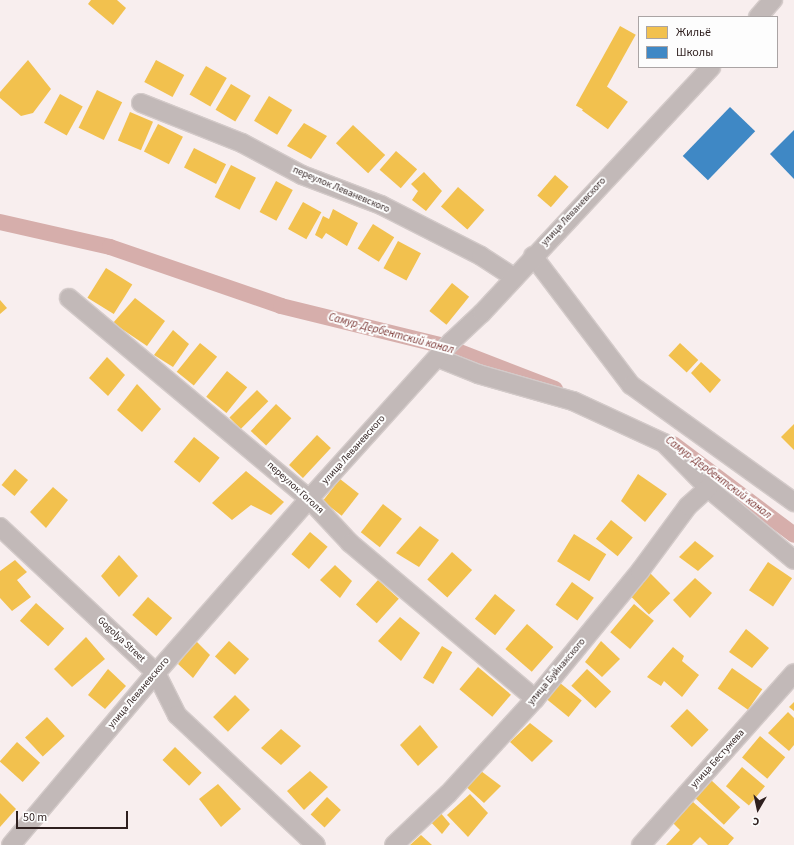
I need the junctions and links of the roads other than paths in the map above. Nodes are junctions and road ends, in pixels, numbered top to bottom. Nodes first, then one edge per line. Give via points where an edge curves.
1 (773, 0) edge
2 (759, 16) edge
3 (710, 68) edge
4 (140, 103) dead end
5 (533, 256) junction
6 (515, 278) junction
7 (69, 298) dead end
8 (444, 351) junction
9 (708, 488) junction
10 (309, 499) junction
11 (794, 502) edge
12 (0, 527) edge
13 (794, 560) edge
14 (156, 672) junction
15 (794, 673) edge
16 (535, 699) junction
17 (11, 845) edge
18 (316, 845) edge
19 (394, 845) edge
20 (641, 845) edge

1 - 2 street
3 - 5 street, улица Леваневского
4 - 6 street, переулок Леваневского via 242,143 302,175 381,205 481,256
5 - 6 street, улица Леваневского
5 - 11 street via 631,385
6 - 8 street, улица Леваневского
7 - 10 street, переулок Гоголя
8 - 9 street via 478,374 573,401 664,443
8 - 10 street, улица Леваневского
9 - 13 street
9 - 16 street, улица Буйнакского via 688,506 640,571
10 - 14 street, улица Леваневского
10 - 16 street, переулок Гоголя via 350,543
12 - 14 street, Gogolya Street
14 - 17 street, улица Леваневского
14 - 18 street, Gogolya Street via 177,715
15 - 20 street, улица Бестужева
16 - 19 street, улица Буйнакского via 448,794

